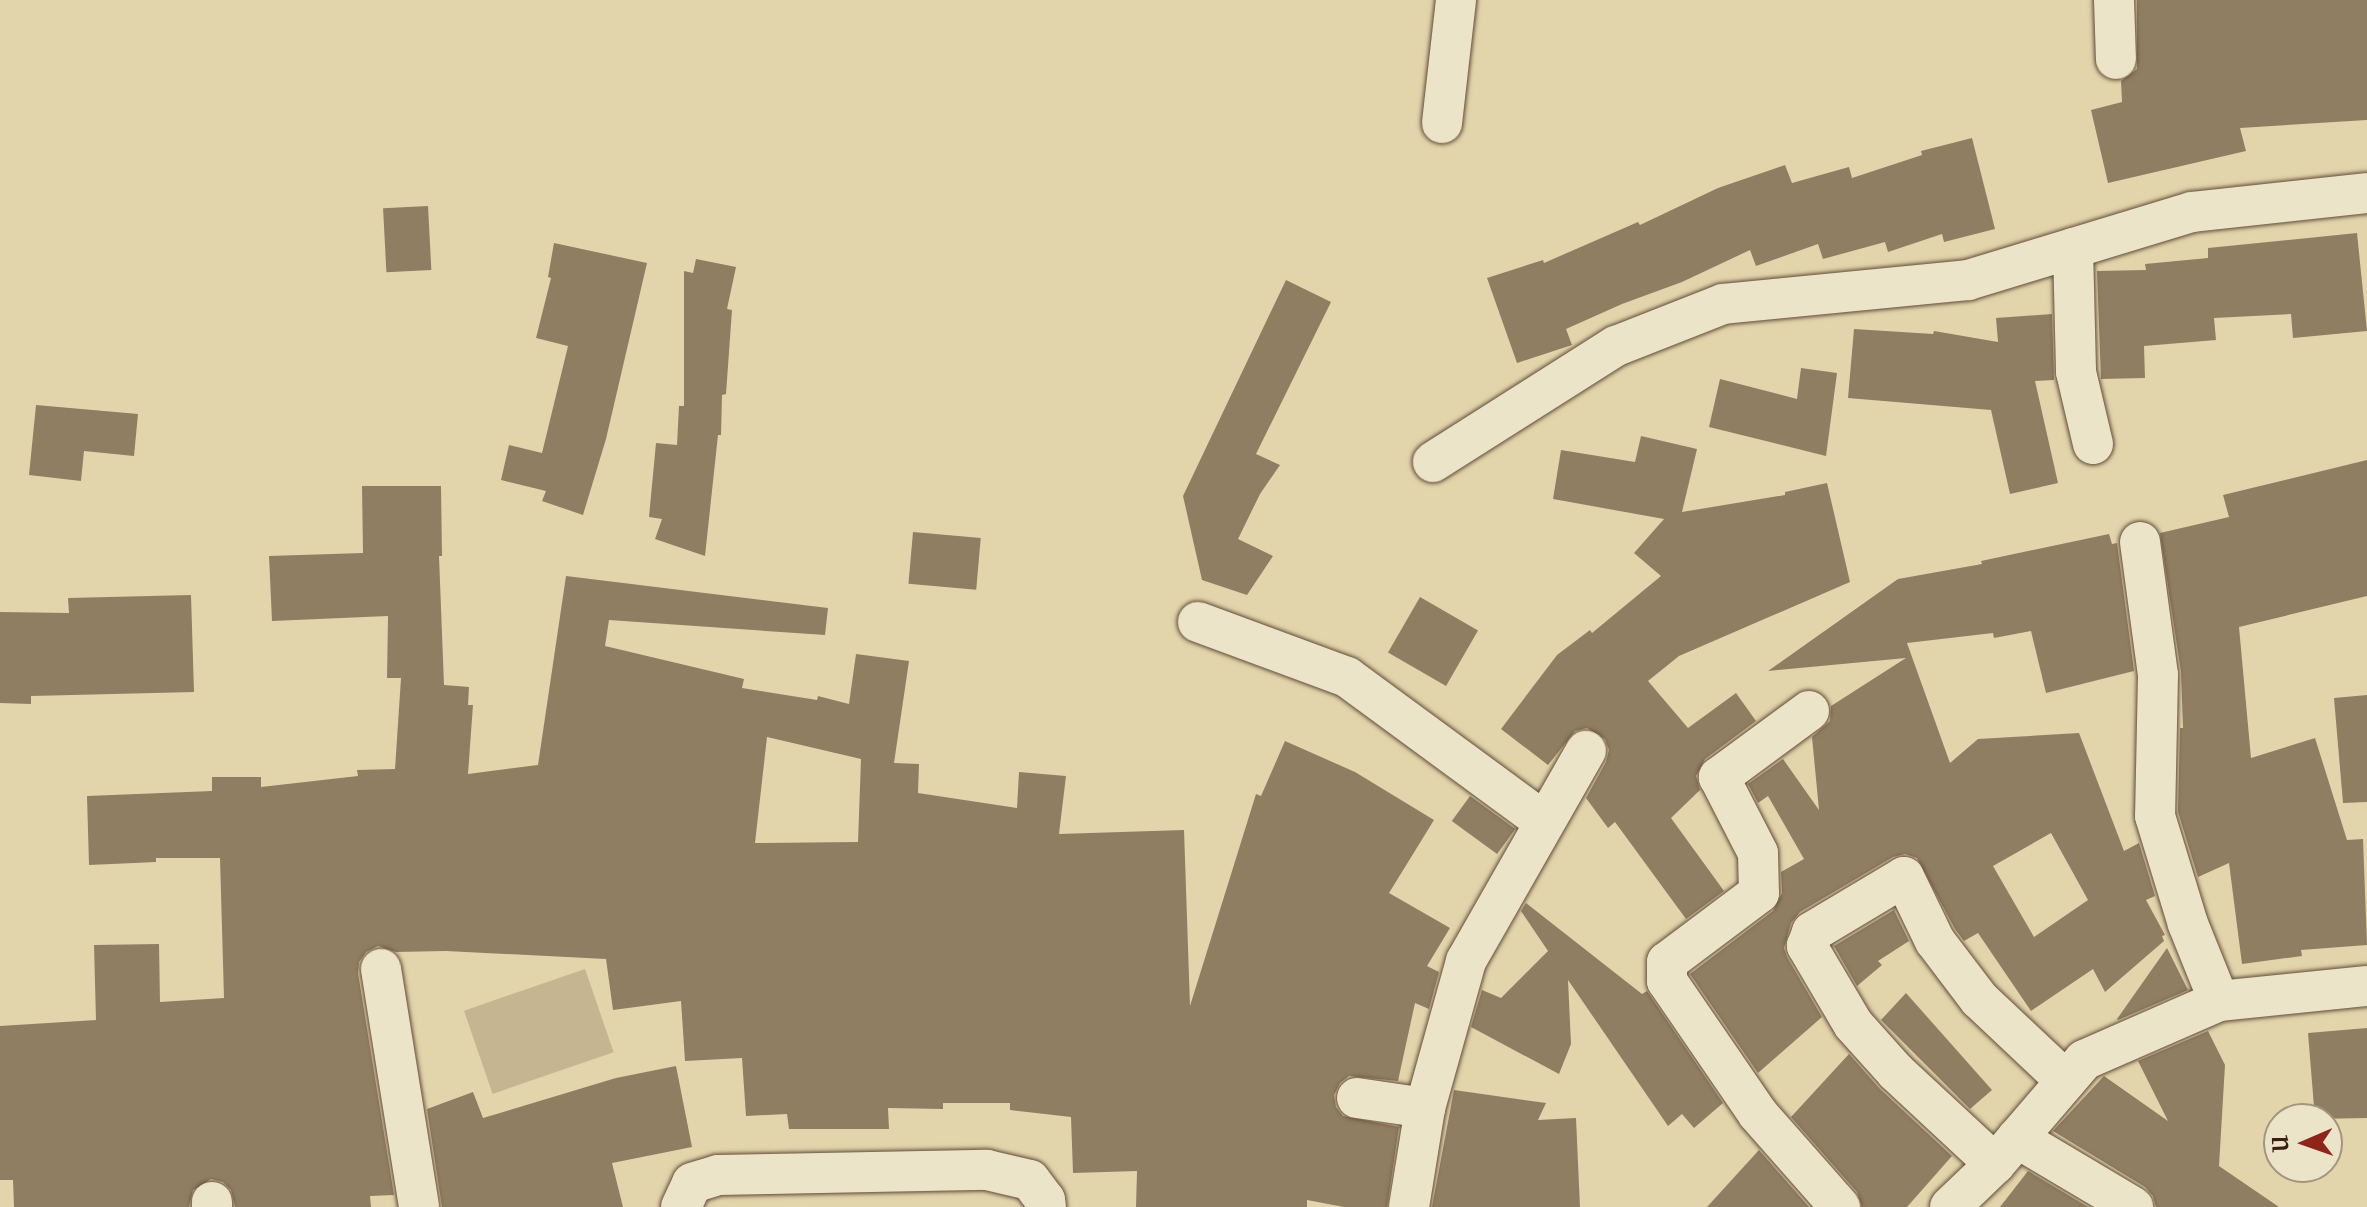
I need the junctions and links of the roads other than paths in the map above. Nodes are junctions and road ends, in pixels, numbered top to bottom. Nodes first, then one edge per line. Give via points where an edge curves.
1 (1456, 0) edge
2 (2114, 0) edge
3 (2116, 59) dead end
4 (1442, 123) dead end
5 (2367, 193) edge
6 (2073, 248) junction
7 (2093, 444) dead end
8 (1433, 462) dead end
9 (2140, 542) dead end
10 (1198, 622) dead end
11 (1809, 711) dead end
12 (1586, 751) dead end
13 (1543, 821) junction
14 (381, 969) dead end
15 (2367, 986) edge
16 (2219, 1001) junction
17 (2065, 1080) junction
18 (1357, 1098) dead end
19 (1425, 1108) junction
20 (2006, 1151) junction
21 (419, 1207) edge
22 (681, 1207) edge
23 (1046, 1207) edge
24 (1409, 1207) edge
25 (1840, 1207) edge
26 (1950, 1207) edge
27 (2133, 1207) edge

1 - 4 street
2 - 3 street
5 - 6 street via 2192,212
6 - 7 street via 2076,372
6 - 8 street via 1968,280 1723,304 1616,346
9 - 16 street via 2158,675 2155,816 2188,924
10 - 13 street via 1347,677
11 - 25 street via 1719,777 1758,853 1759,893 1667,962 1667,981 1758,1114
12 - 13 street
13 - 19 street via 1466,961
14 - 21 street
15 - 16 street
16 - 17 street via 2084,1060
17 - 20 street
17 - 20 street via 1979,999 1935,941 1904,877 1812,932 1807,946 1853,1024 1896,1072
18 - 19 street
19 - 24 street
20 - 26 street
20 - 27 street
22 - 23 street via 692,1183 718,1175 987,1170 1030,1180

